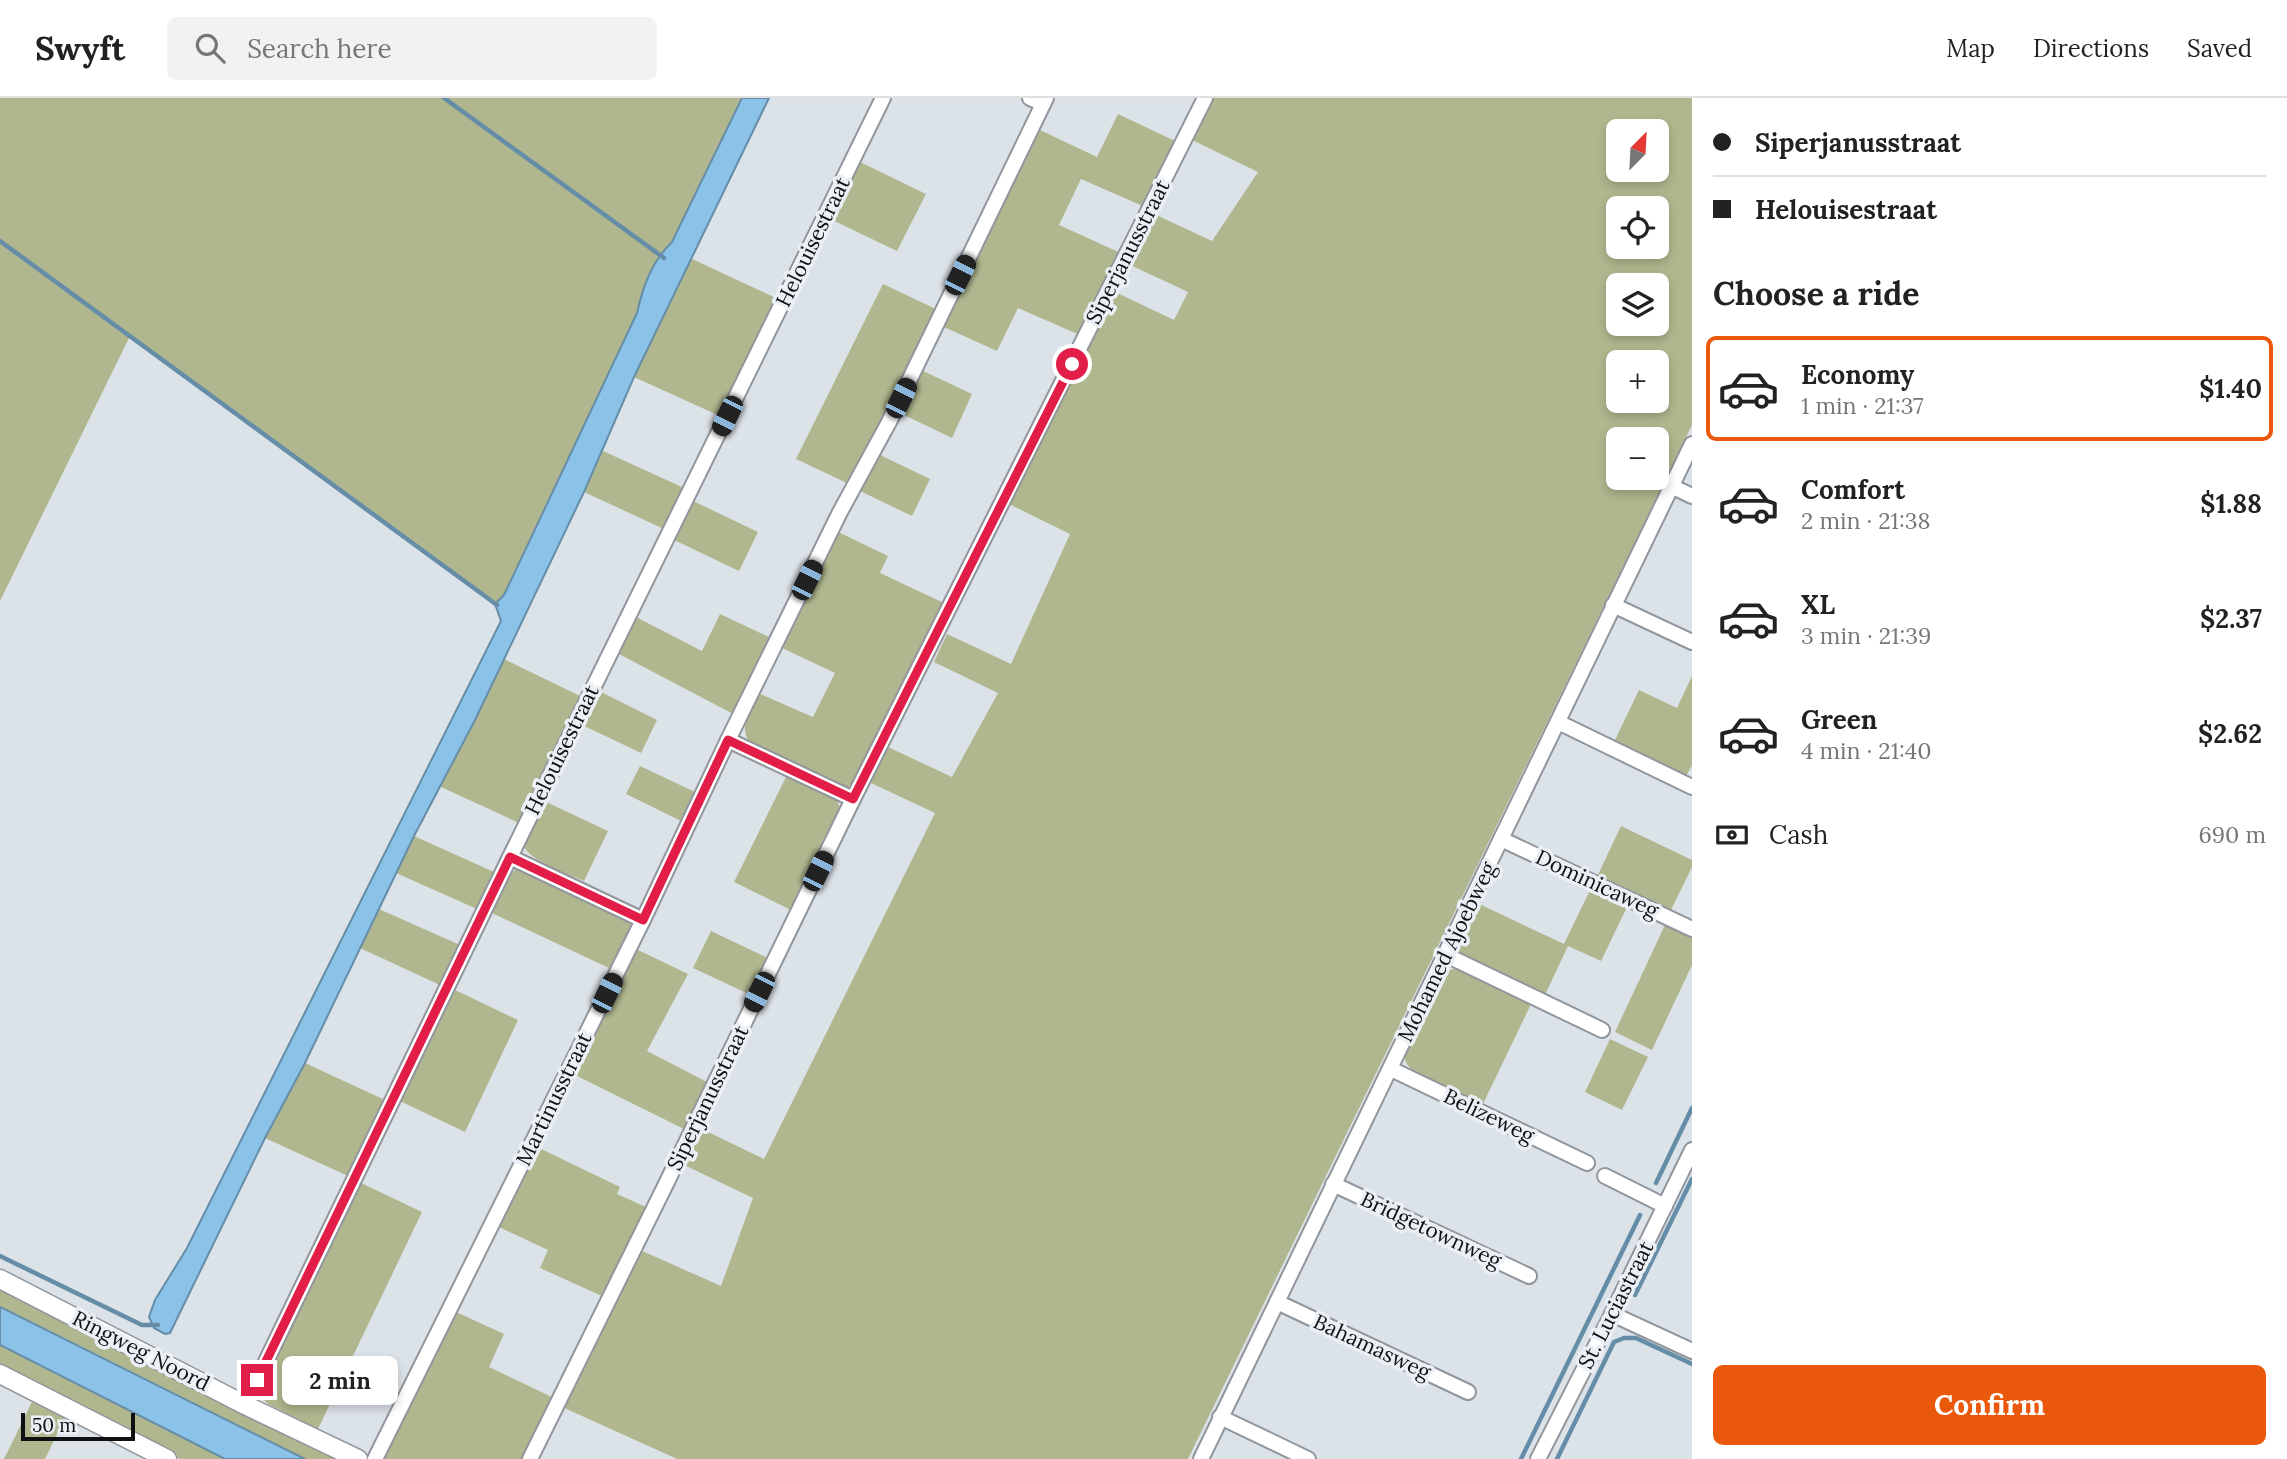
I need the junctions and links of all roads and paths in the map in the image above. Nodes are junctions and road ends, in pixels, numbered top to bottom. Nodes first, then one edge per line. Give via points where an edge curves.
1 (883, 98) edge
2 (1205, 98) edge
3 (1040, 100) edge
4 (1692, 444) edge
5 (1671, 486) junction
6 (1692, 496) edge
7 (1613, 605) junction
8 (1692, 642) edge
9 (1558, 722) junction
10 (728, 740) junction
11 (1692, 786) edge
12 (853, 799) junction
13 (1501, 839) junction
14 (510, 857) junction
15 (643, 920) junction
16 (1692, 929) edge
17 (1446, 955) junction
18 (1602, 1030) dead end
19 (1391, 1069) junction
20 (1692, 1150) edge
21 (1587, 1163) dead end
22 (1605, 1176) dead end
23 (1333, 1184) junction
24 (1665, 1206) junction
25 (1529, 1276) dead end
26 (0, 1279) edge
27 (1277, 1302) junction
28 (1612, 1314) junction
29 (1692, 1351) edge
30 (0, 1374) edge
31 (1468, 1392) dead end
32 (245, 1405) junction
33 (1220, 1418) junction
34 (167, 1459) edge
35 (358, 1459) edge
36 (375, 1459) edge
37 (530, 1459) edge
38 (1201, 1459) edge
39 (1308, 1459) edge
40 (1538, 1459) edge

1 - 14 street, Helouisestraat
2 - 12 street, Siperjanusstraat
3 - 10 street, Martinusstraat via 889,422
4 - 5 street, Mohamed Ajoebweg
5 - 6 street
5 - 7 street, Mohamed Ajoebweg
7 - 8 street
7 - 9 street, Mohamed Ajoebweg
9 - 11 street
9 - 13 street, Mohamed Ajoebweg
10 - 12 street
10 - 15 street, Martinusstraat
12 - 37 street, Siperjanusstraat
13 - 16 street, Dominicaweg
13 - 17 street, Mohamed Ajoebweg
14 - 15 street
14 - 32 street, Helouisestraat
15 - 36 street, Martinusstraat
17 - 18 street
17 - 19 street, Mohamed Ajoebweg
19 - 21 street, Belizeweg
19 - 23 street, Mohamed Ajoebweg
20 - 24 street, St. Luciastraat
22 - 24 street
23 - 25 street, Bridgetownweg
23 - 27 street, Mohamed Ajoebweg
24 - 28 street, St. Luciastraat
26 - 32 street, Ringweg Noord
27 - 31 street, Bahamasweg
27 - 33 street, Mohamed Ajoebweg
28 - 29 street
28 - 40 street, St. Luciastraat
30 - 34 street
32 - 35 street, Ringweg Noord
33 - 38 street, Mohamed Ajoebweg
33 - 39 street

